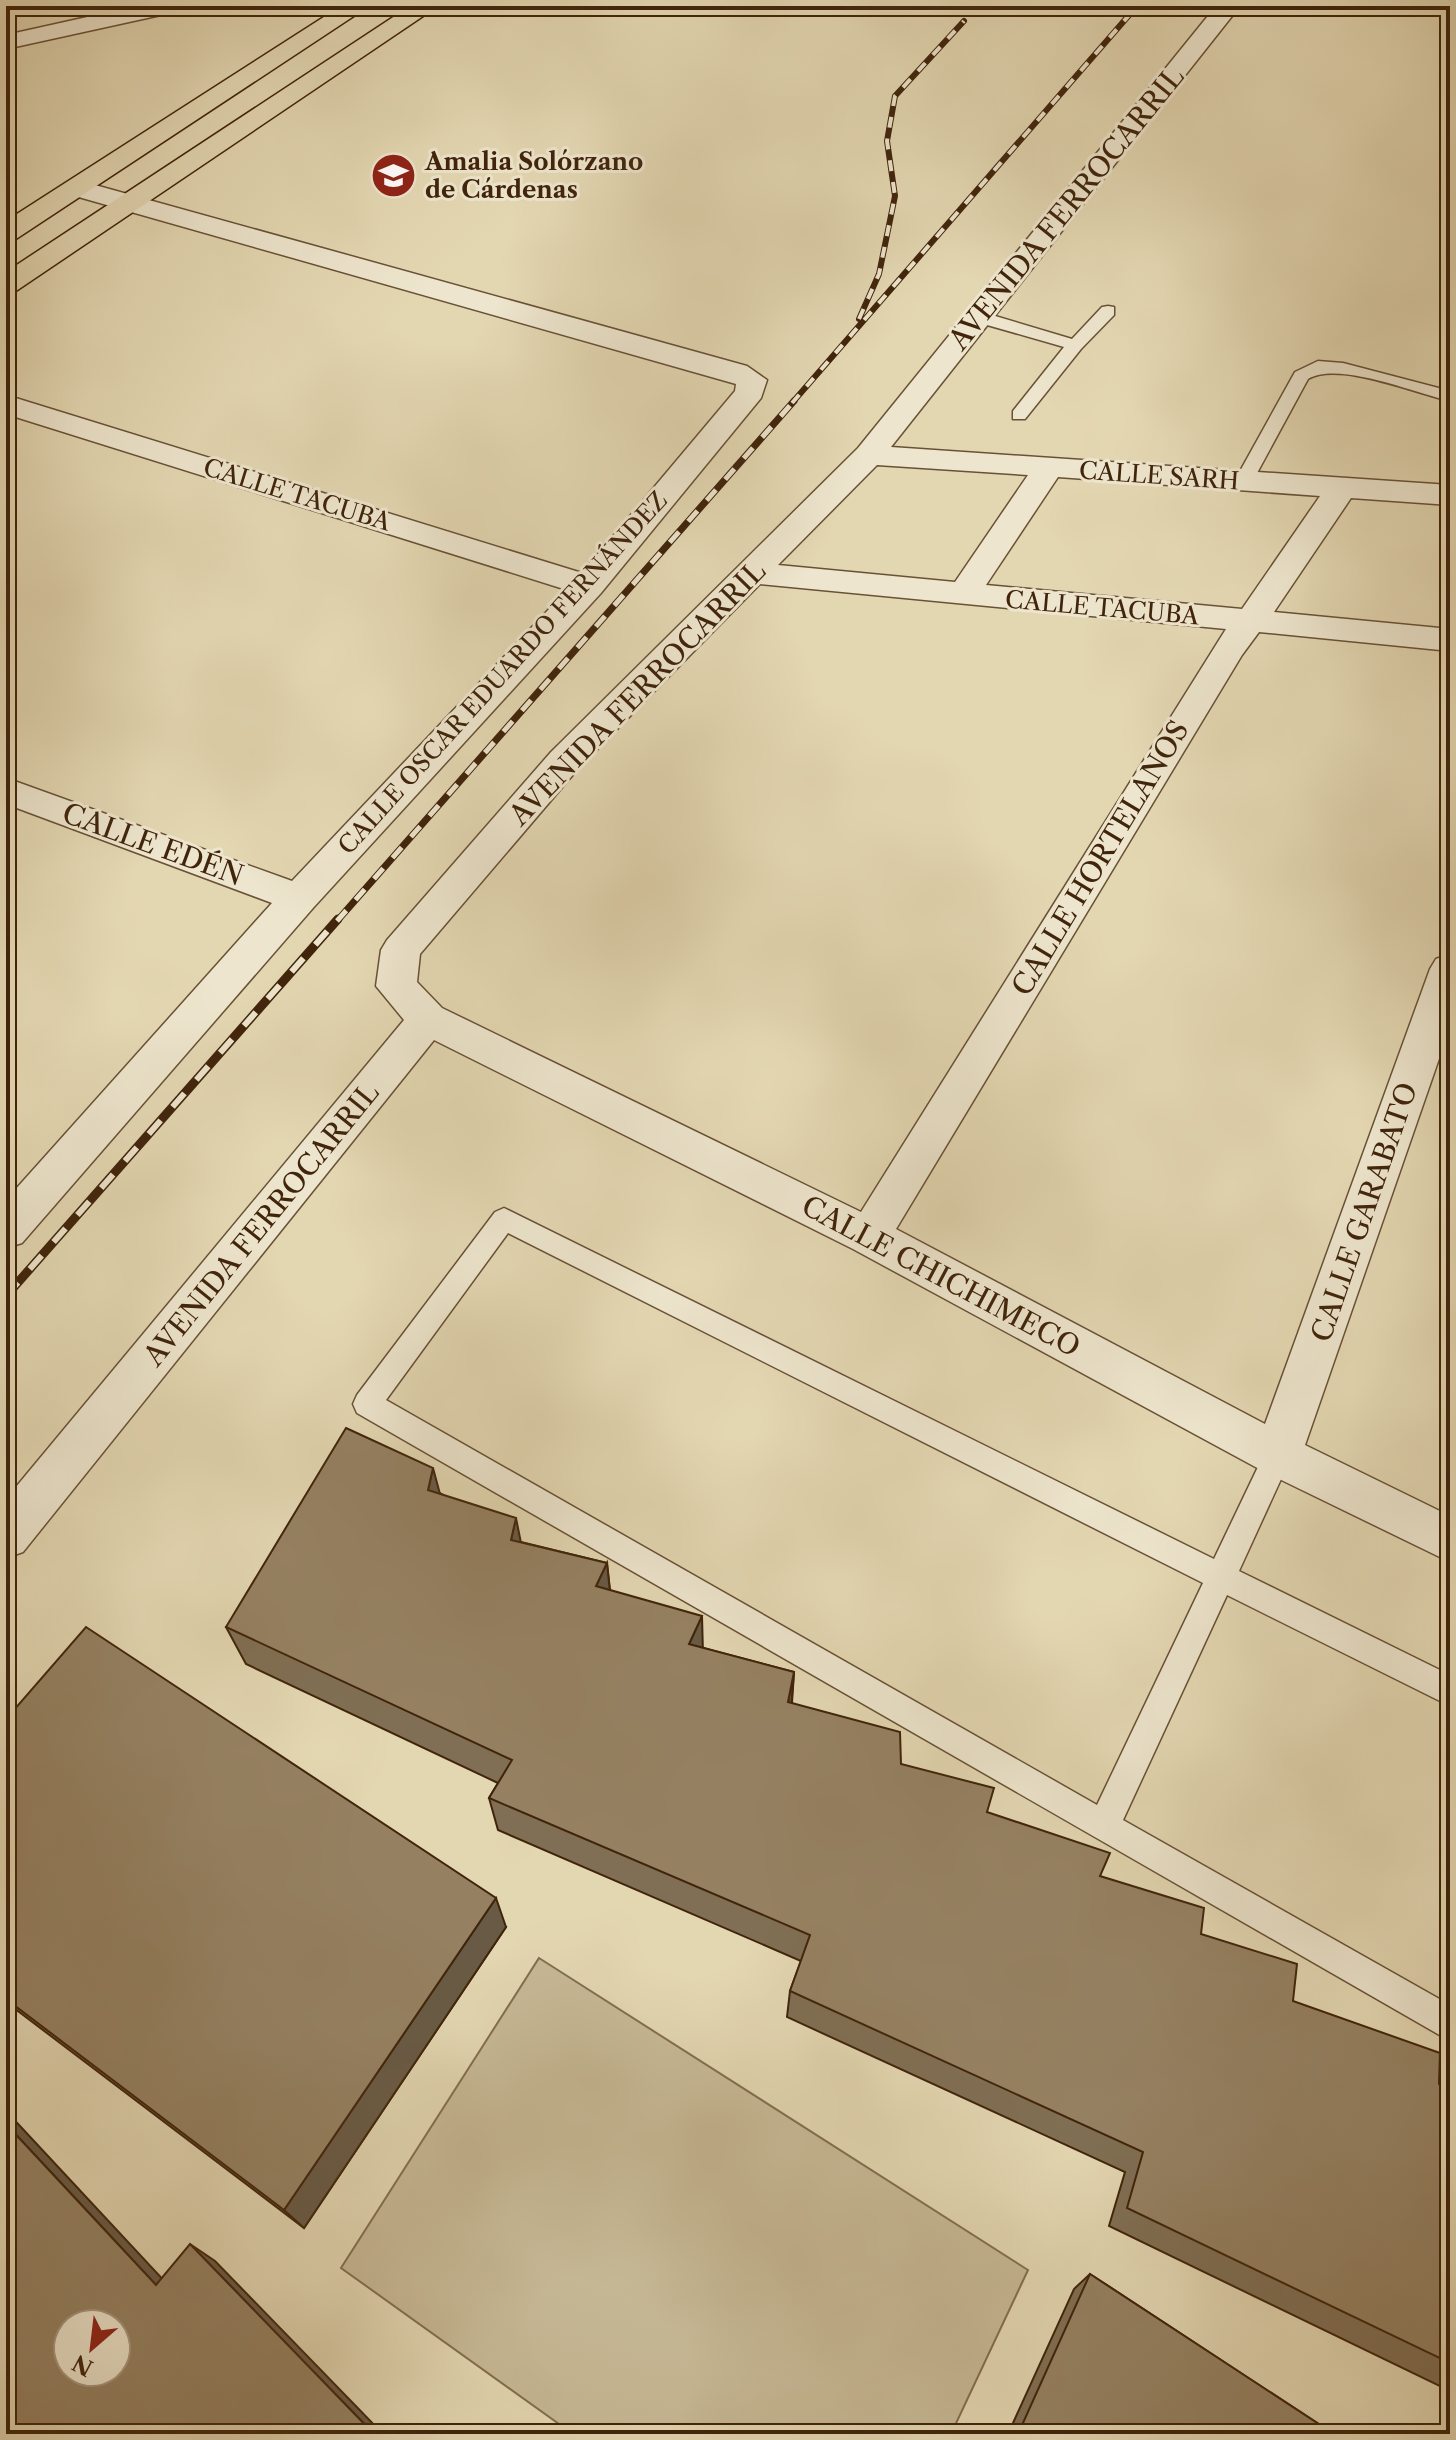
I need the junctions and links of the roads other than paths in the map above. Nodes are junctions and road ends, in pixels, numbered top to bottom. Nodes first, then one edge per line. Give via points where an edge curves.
1 (15, 6) edge
2 (86, 6) edge
3 (170, 6) edge
4 (357, 6) edge
5 (426, 6) edge
6 (1228, 6) edge
7 (6, 11) edge
8 (6, 23) edge
9 (6, 42) edge
10 (77, 188) junction
11 (129, 204) junction
12 (6, 233) edge
13 (6, 285) edge
14 (1108, 311) dead end
15 (979, 317) junction
16 (1075, 345) junction
17 (1450, 396) edge
18 (6, 404) edge
19 (1019, 415) dead end
20 (869, 455) junction
21 (1048, 469) junction
22 (1243, 482) junction
23 (1341, 488) junction
24 (1450, 495) edge
25 (754, 573) junction
26 (589, 586) junction
27 (963, 595) junction
28 (1250, 622) junction
29 (1450, 640) edge
30 (6, 790) edge
31 (299, 898) junction
32 (1450, 969) edge
33 (428, 1019) junction
34 (6, 1230) edge
35 (869, 1236) junction
36 (1278, 1455) junction
37 (6, 1536) edge
38 (1450, 1540) edge
39 (1223, 1578) junction
40 (1450, 1691) edge
41 (1104, 1826) junction
42 (1450, 2024) edge

1 - 7 street
2 - 8 street
3 - 9 street
4 - 10 main road
5 - 11 main road
6 - 15 street, AVENIDA FERROCARRIL
10 - 11 street
10 - 12 main road
11 - 13 main road
11 - 26 street, CALLE OSCAR EDUARDO FERNÁNDEZ via 752,380 750,392
14 - 16 lane
15 - 16 lane
15 - 20 street, AVENIDA FERROCARRIL
16 - 19 lane
17 - 22 lane via 1318,366 1301,376
18 - 26 street, CALLE TACUBA
20 - 21 street, CALLE SARH
20 - 25 street, AVENIDA FERROCARRIL
21 - 22 street, CALLE SARH
21 - 27 street
22 - 23 street, CALLE SARH
23 - 24 street, CALLE SARH
23 - 28 street, CALLE HORTELANOS
25 - 27 street, CALLE TACUBA
25 - 33 street, AVENIDA FERROCARRIL via 564,761 401,950 396,986
26 - 31 street, CALLE OSCAR EDUARDO FERNÁNDEZ
27 - 28 street, CALLE TACUBA
28 - 29 street, CALLE TACUBA
28 - 35 street, CALLE HORTELANOS
30 - 31 street, CALLE EDÉN
31 - 34 street, CALLE OSCAR EDUARDO FERNÁNDEZ
32 - 36 street, CALLE GARABATO
33 - 35 street, CALLE CHICHIMECO
33 - 37 street, AVENIDA FERROCARRIL
35 - 36 street, CALLE CHICHIMECO
36 - 38 street, CALLE CHICHIMECO
36 - 39 lane
39 - 40 lane
39 - 41 lane
39 - 41 lane via 504,1219 367,1404
41 - 42 lane

